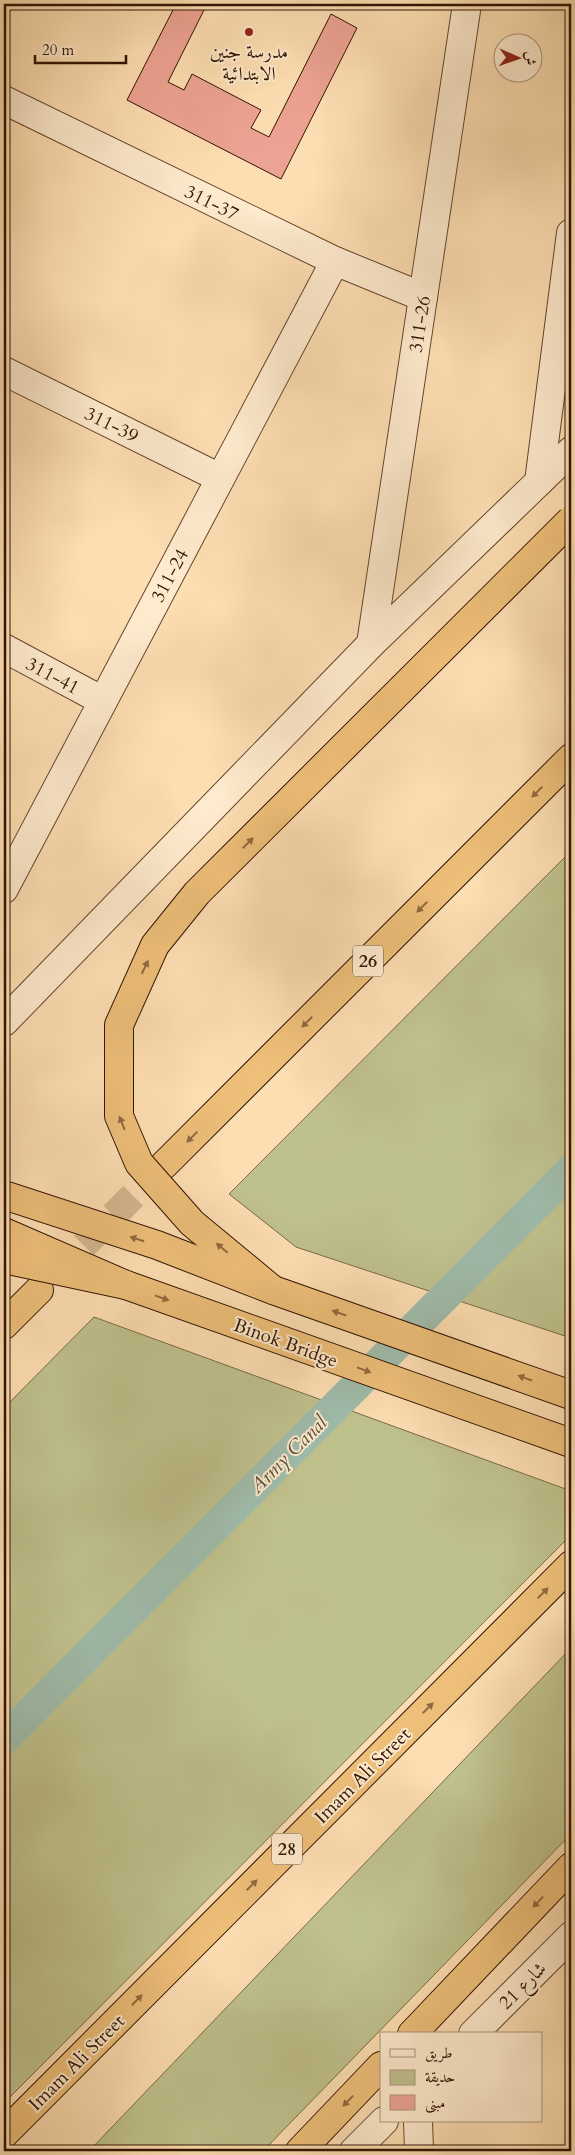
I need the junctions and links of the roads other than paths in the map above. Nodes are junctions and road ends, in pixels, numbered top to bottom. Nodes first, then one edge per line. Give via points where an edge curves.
1 (467, 4) edge
2 (4, 100) edge
3 (571, 234) edge
4 (335, 261) junction
5 (423, 297) junction
6 (4, 371) edge
7 (571, 451) edge
8 (220, 478) junction
9 (539, 482) junction
10 (571, 520) edge
11 (371, 644) junction
12 (4, 648) edge
13 (103, 701) junction
14 (571, 758) edge
15 (4, 890) edge
16 (4, 1022) edge
17 (164, 1165) tunnel mouth
18 (4, 1195) edge
19 (4, 1232) edge
20 (4, 1259) edge
21 (126, 1285) junction
22 (39, 1290) tunnel mouth
23 (273, 1290) junction
24 (4, 1325) edge
25 (571, 1395) edge
26 (524, 1427) junction
27 (571, 1443) edge
28 (571, 1458) edge
29 (571, 1565) edge
30 (571, 1867) edge
31 (571, 1936) edge
32 (414, 2032) edge
33 (475, 2032) edge
34 (380, 2067) edge
35 (383, 2122) edge
36 (418, 2122) edge
37 (4, 2134) edge
38 (300, 2151) edge
39 (354, 2151) edge
40 (419, 2151) edge

1 - 5 street, 311-26
2 - 4 street, 311-37
3 - 9 street
4 - 5 street, 311-37
4 - 8 street, 311-24
5 - 11 street, 311-26
6 - 8 street, 311-39
7 - 9 street
8 - 13 street, 311-24
9 - 11 street
23 -> 10 main road, bridge via 192,1223 138,1163 119,1116 119,1025 155,945 197,893
11 - 16 street
12 - 13 street, 311-41
13 - 15 street, 311-24
14 -> 17 main road, 26
23 -> 18 main road, bridge via 157,1245
19 - 21 main road, Binok Bridge, bridge
20 - 21 main road, bridge
21 -> 26 main road, Binok Bridge, bridge
22 - 24 main road
25 -> 23 main road, bridge
26 - 27 main road, Binok Bridge, bridge
26 - 28 main road, bridge
37 -> 29 main road, Imam Ali Street / 28
30 -> 32 main road
31 - 33 street, شارع 21
34 -> 38 main road
35 - 39 street
36 - 40 street

